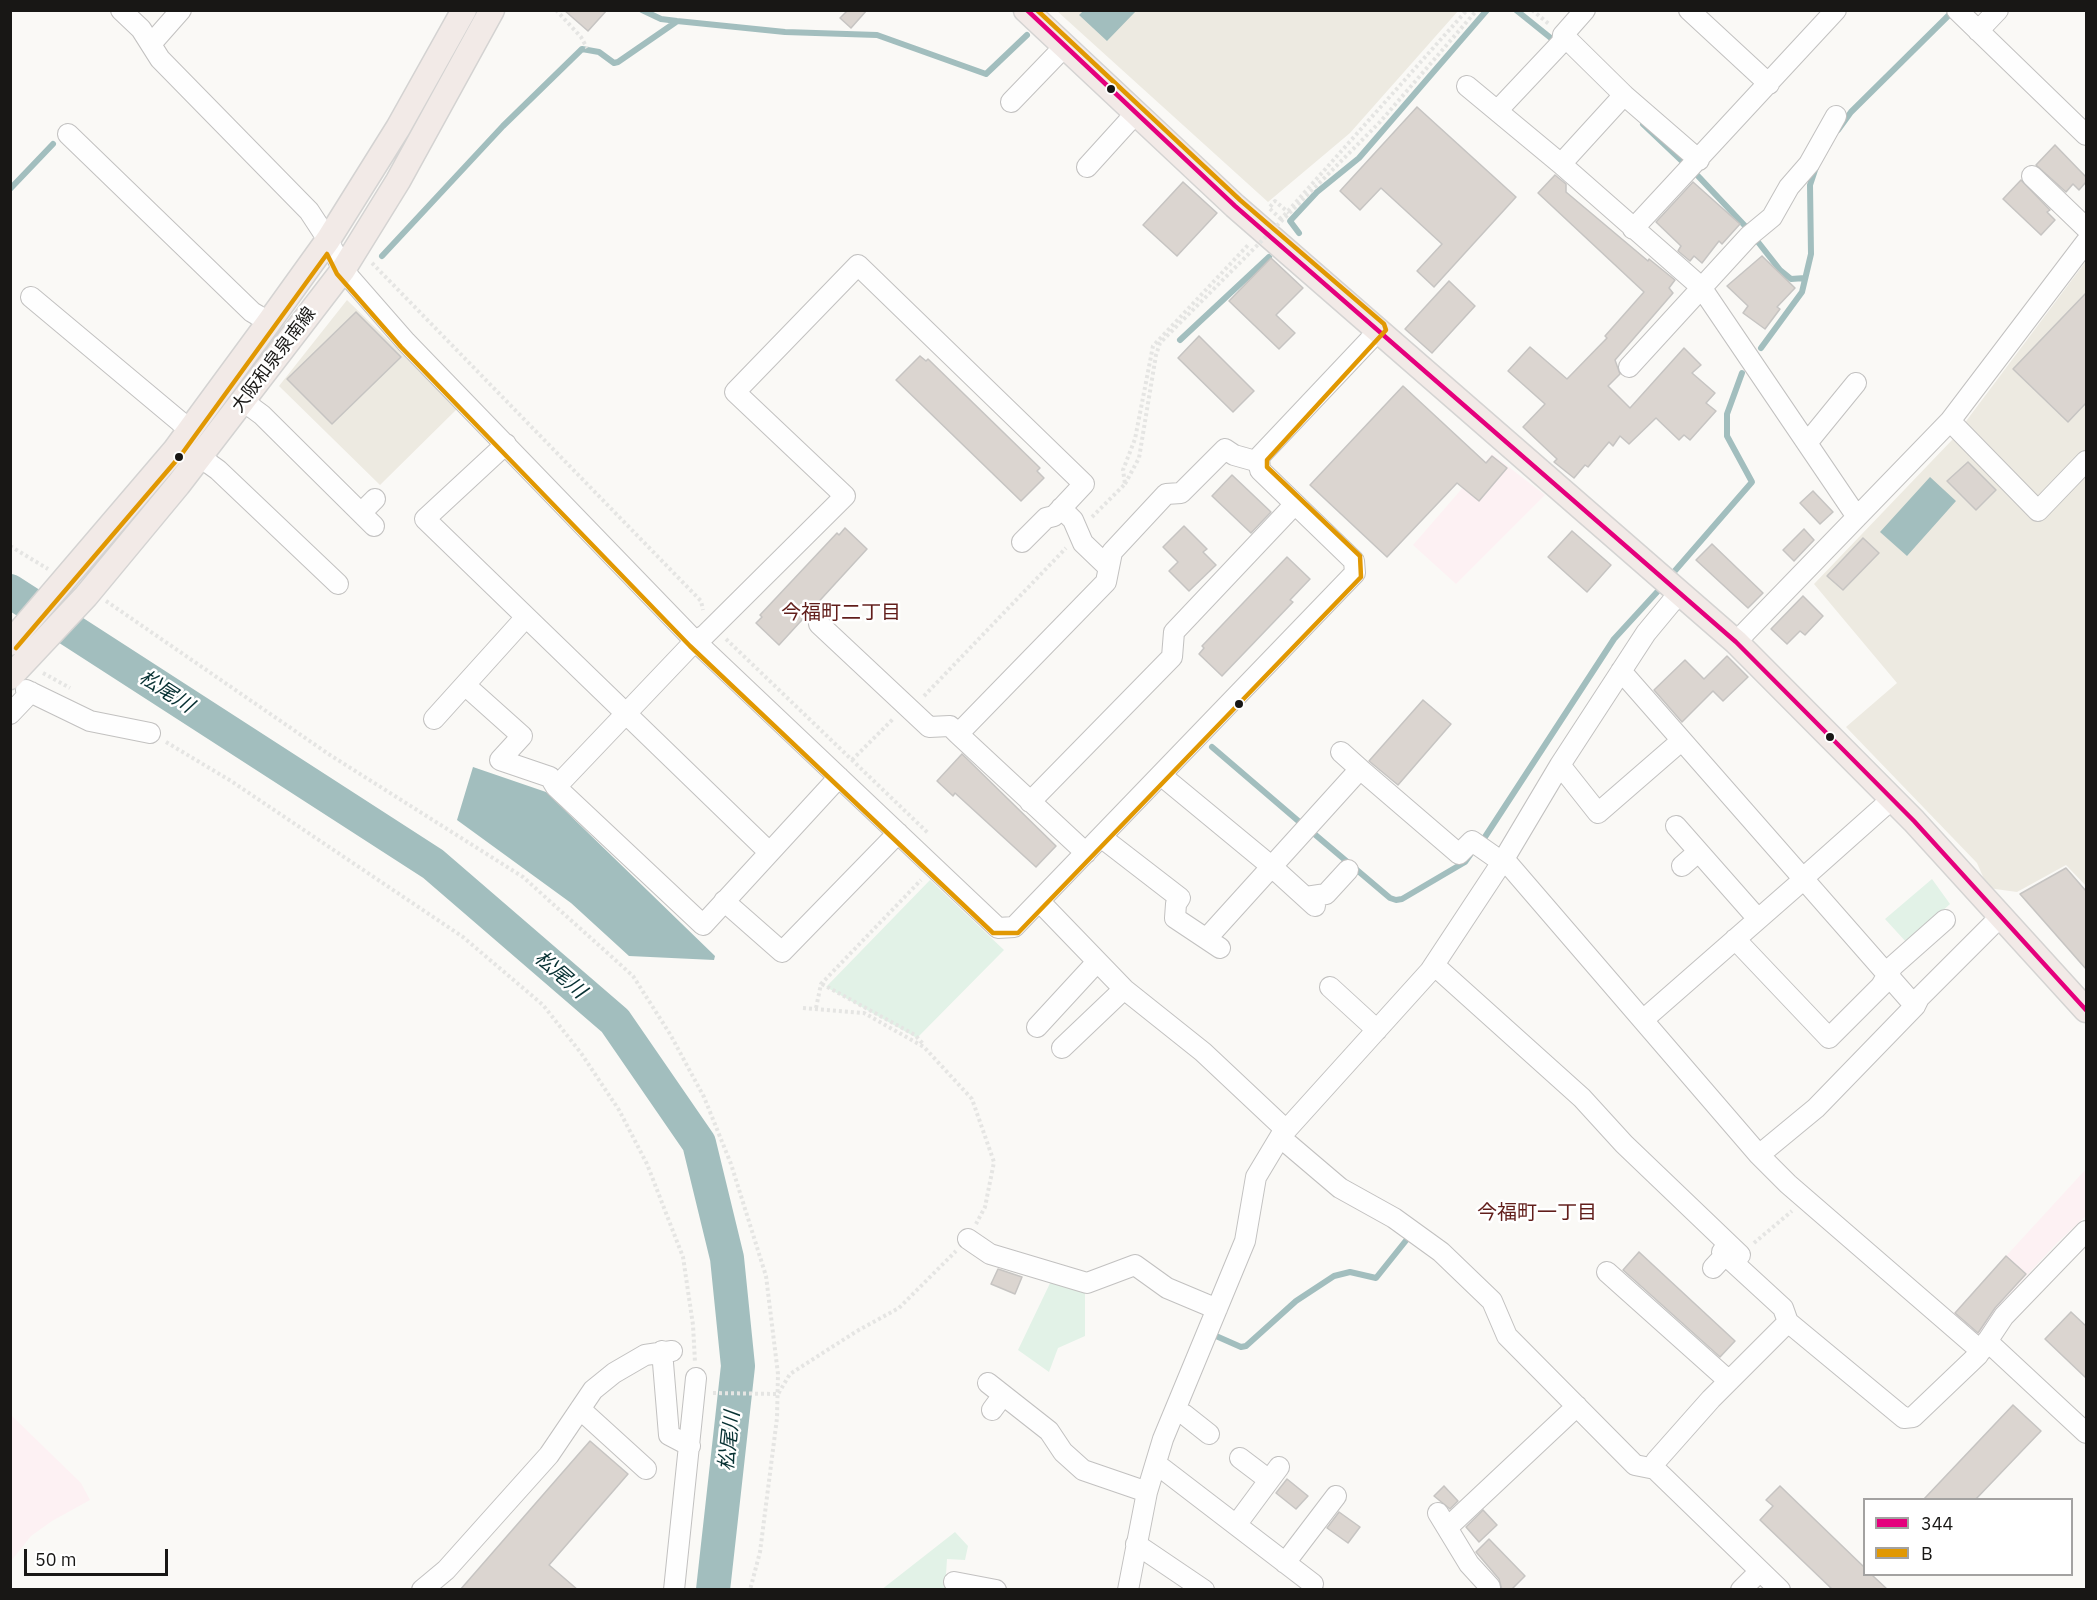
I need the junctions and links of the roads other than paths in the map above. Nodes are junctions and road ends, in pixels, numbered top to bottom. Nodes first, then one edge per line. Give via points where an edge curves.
1 (121, 10) edge
2 (181, 10) edge
3 (464, 10) edge
4 (492, 10) edge
5 (1026, 10) edge
6 (1585, 10) edge
7 (1689, 10) edge
8 (1957, 10) edge
9 (1998, 10) edge
10 (1836, 11) edge
11 (1978, 31) junction
12 (1561, 42) junction
13 (151, 44) junction
14 (1064, 47) junction
15 (1769, 84) junction
16 (1467, 86) dead end
17 (1620, 100) junction
18 (1011, 102) dead end
19 (1497, 111) junction
20 (1136, 113) junction
21 (1836, 116) dead end
22 (68, 134) dead end
23 (2086, 135) edge
24 (1699, 160) junction
25 (1561, 164) junction
26 (1087, 167) dead end
27 (2031, 176) dead end
28 (1634, 229) junction
29 (328, 240) junction
30 (2086, 241) edge
31 (343, 270) junction
32 (1701, 287) junction
33 (31, 297) dead end
34 (269, 322) junction
35 (1379, 330) junction
36 (1629, 367) dead end
37 (1856, 383) dead end
38 (243, 401) junction
39 (1950, 421) junction
40 (190, 430) junction
41 (1807, 443) junction
42 (506, 444) junction
43 (200, 458) junction
44 (2086, 460) edge
45 (1259, 462) junction
46 (375, 499) dead end
47 (1295, 504) junction
48 (1060, 508) junction
49 (1857, 517) junction
50 (1022, 542) dead end
51 (1107, 566) junction
52 (338, 584) dead end
53 (1680, 592) junction
54 (526, 617) junction
55 (819, 624) dead end
56 (695, 641) junction
57 (1736, 642) junction
58 (21, 665) edge
59 (1621, 671) junction
60 (465, 685) junction
61 (626, 713) junction
62 (10, 714) edge
63 (434, 719) dead end
64 (150, 733) road end
65 (958, 734) junction
66 (1681, 741) junction
67 (1341, 752) dead end
68 (1560, 765) junction
69 (1360, 769) junction
70 (1162, 776) junction
71 (839, 777) junction
72 (556, 787) junction
73 (1892, 799) junction
74 (1030, 801) junction
75 (1676, 826) dead end
76 (898, 833) junction
77 (1101, 837) junction
78 (770, 852) junction
79 (1698, 852) junction
80 (1086, 853) junction
81 (1503, 861) junction
82 (1271, 866) junction
83 (1682, 866) dead end
84 (1348, 870) dead end
85 (1806, 876) junction
86 (724, 901) junction
87 (1039, 901) junction
88 (2000, 917) junction
89 (1758, 919) junction
90 (1945, 920) dead end
91 (1736, 939) junction
92 (1096, 963) junction
93 (1434, 965) junction
94 (1888, 976) junction
95 (1330, 987) dead end
96 (1124, 989) junction
97 (2084, 1001) edge
98 (1915, 1005) junction
99 (1643, 1020) junction
100 (1037, 1027) dead end
101 (1377, 1030) junction
102 (1062, 1048) dead end
103 (1283, 1133) junction
104 (1760, 1155) junction
105 (2086, 1232) edge
106 (1707, 1237) dead end
107 (968, 1239) road end
108 (1726, 1259) junction
109 (1607, 1272) dead end
110 (1218, 1309) junction
111 (1788, 1322) junction
112 (1984, 1346) junction
113 (1729, 1381) junction
114 (695, 1385) road end
115 (994, 1396) dead end
116 (1577, 1406) junction
117 (580, 1409) junction
118 (1176, 1412) junction
119 (2086, 1433) edge
120 (1209, 1434) dead end
121 (690, 1446) junction
122 (1240, 1458) dead end
123 (1156, 1466) junction
124 (646, 1469) dead end
125 (1655, 1469) junction
126 (1147, 1492) junction
127 (1336, 1496) dead end
128 (1236, 1525) junction
129 (1136, 1544) junction
130 (1286, 1563) junction
131 (1760, 1571) junction
132 (954, 1578) edge
133 (1313, 1584) dead end
134 (1490, 1587) dead end
135 (422, 1590) edge
136 (674, 1590) edge
137 (996, 1590) edge
138 (1128, 1590) edge
139 (1204, 1590) edge
140 (1741, 1590) edge
141 (1780, 1590) edge

1 - 13 street
2 - 13 street
3 - 29 main road, 大阪和泉泉南線 via 398,128
4 - 31 main road, 大阪和泉泉南線 via 398,181
5 - 14 main road
6 - 12 street
7 - 15 street
8 - 11 street
9 - 11 street
10 - 15 street
11 - 23 street
12 - 17 street
12 - 19 street
13 - 29 street via 160,59 309,210
14 - 18 street
14 - 20 main road
15 - 24 street
16 - 19 street
17 - 24 street
17 - 25 street
19 - 25 street
20 - 26 street
20 - 35 main road via 1273,224
21 - 32 street via 1772,217
22 - 34 street via 252,312
24 - 28 street
25 - 28 street
27 - 30 street
28 - 32 street
29 - 31 street
29 - 34 main road, 大阪和泉泉南線
30 - 39 street
31 - 38 main road, 大阪和泉泉南線
31 - 42 street via 406,342
32 - 36 street
32 - 41 street
33 - 40 street
34 - 40 main road, 大阪和泉泉南線
35 - 45 street via 1259,457
35 - 53 main road
37 - 41 street
38 - 43 main road, 大阪和泉泉南線
38 - 46 street via 316,454 368,520
39 - 44 street via 2038,511
39 - 49 street
40 - 58 main road, 大阪和泉泉南線 via 66,581
41 - 49 street
42 - 54 street via 425,519
42 - 56 street
43 - 52 street via 218,470
43 - 58 main road, 大阪和泉泉南線 via 88,593
45 - 47 street via 1260,470
45 - 51 street via 1234,455 1225,448 1181,493 1166,494 1112,552
47 - 70 street via 1354,561 1355,573
47 - 74 street via 1174,632 1172,657
48 - 50 street
48 - 51 street via 1073,520 1083,543
48 - 56 street via 1084,484 858,265 735,392 845,496
49 - 57 street
51 - 65 street via 1106,582
53 - 57 main road
53 - 59 street
54 - 60 street
54 - 61 street
55 - 65 street via 929,727 950,726
56 - 61 street
56 - 71 street
57 - 73 main road
58 - 62 street
58 - 64 street via 90,721
59 - 66 street
59 - 68 street
60 - 63 street
60 - 72 street via 522,736 500,760 550,777
61 - 72 street
61 - 78 street
65 - 74 street
66 - 68 street via 1598,813
66 - 85 street
67 - 69 street
68 - 81 street
69 - 81 street via 1459,854 1472,841
69 - 82 street
70 - 77 street
70 - 82 street
71 - 76 street
71 - 78 street
72 - 86 street via 703,925
73 - 85 street
73 - 88 main road
74 - 80 street
75 - 79 street
76 - 86 street via 782,952
76 - 87 street via 998,928 1014,927
77 - 80 street
77 - 82 street via 1180,898 1171,927 1213,943
78 - 86 street
79 - 83 street
79 - 89 street
80 - 87 street
81 - 93 street
81 - 99 street
82 - 84 street via 1311,902 1342,891
85 - 89 street
85 - 94 street
87 - 92 street
88 - 97 main road
88 - 98 street
89 - 91 street
90 - 94 street via 1893,966
91 - 94 street via 1829,1038
91 - 99 street
92 - 96 street
92 - 100 street
93 - 101 street
93 - 108 street via 1582,1098
94 - 98 street
95 - 101 street
96 - 102 street
96 - 103 street via 1203,1052
98 - 104 street via 1816,1108
99 - 104 street
101 - 103 street
103 - 110 street via 1256,1178 1245,1241
103 - 116 street via 1340,1188 1394,1218 1441,1252 1492,1301 1507,1336
104 - 112 street
105 - 112 street via 2004,1316
106 - 108 street
107 - 110 street via 990,1254 1087,1283 1135,1265 1167,1288
108 - 111 street via 1784,1308
109 - 113 street
110 - 118 street
111 - 112 street via 1904,1418 1913,1417
111 - 113 street
112 - 119 street
113 - 125 street via 1656,1461
114 - 121 street
115 - 126 street via 1049,1431 1050,1447 1063,1452 1083,1470
116 - 125 street via 1635,1465
116 - 134 street via 1508,1459 1442,1521 1469,1564
117 - 121 street via 593,1390 615,1373 645,1355 667,1351 669,1435
117 - 124 street
117 - 135 street via 549,1455 446,1570
118 - 120 street
118 - 123 street
121 - 136 street
122 - 128 street via 1274,1474
123 - 126 street
123 - 128 street
125 - 131 street
126 - 129 street
127 - 130 street via 1319,1533
128 - 130 street
129 - 138 street
129 - 139 street
130 - 133 street
131 - 140 street
131 - 141 street
132 - 137 street

